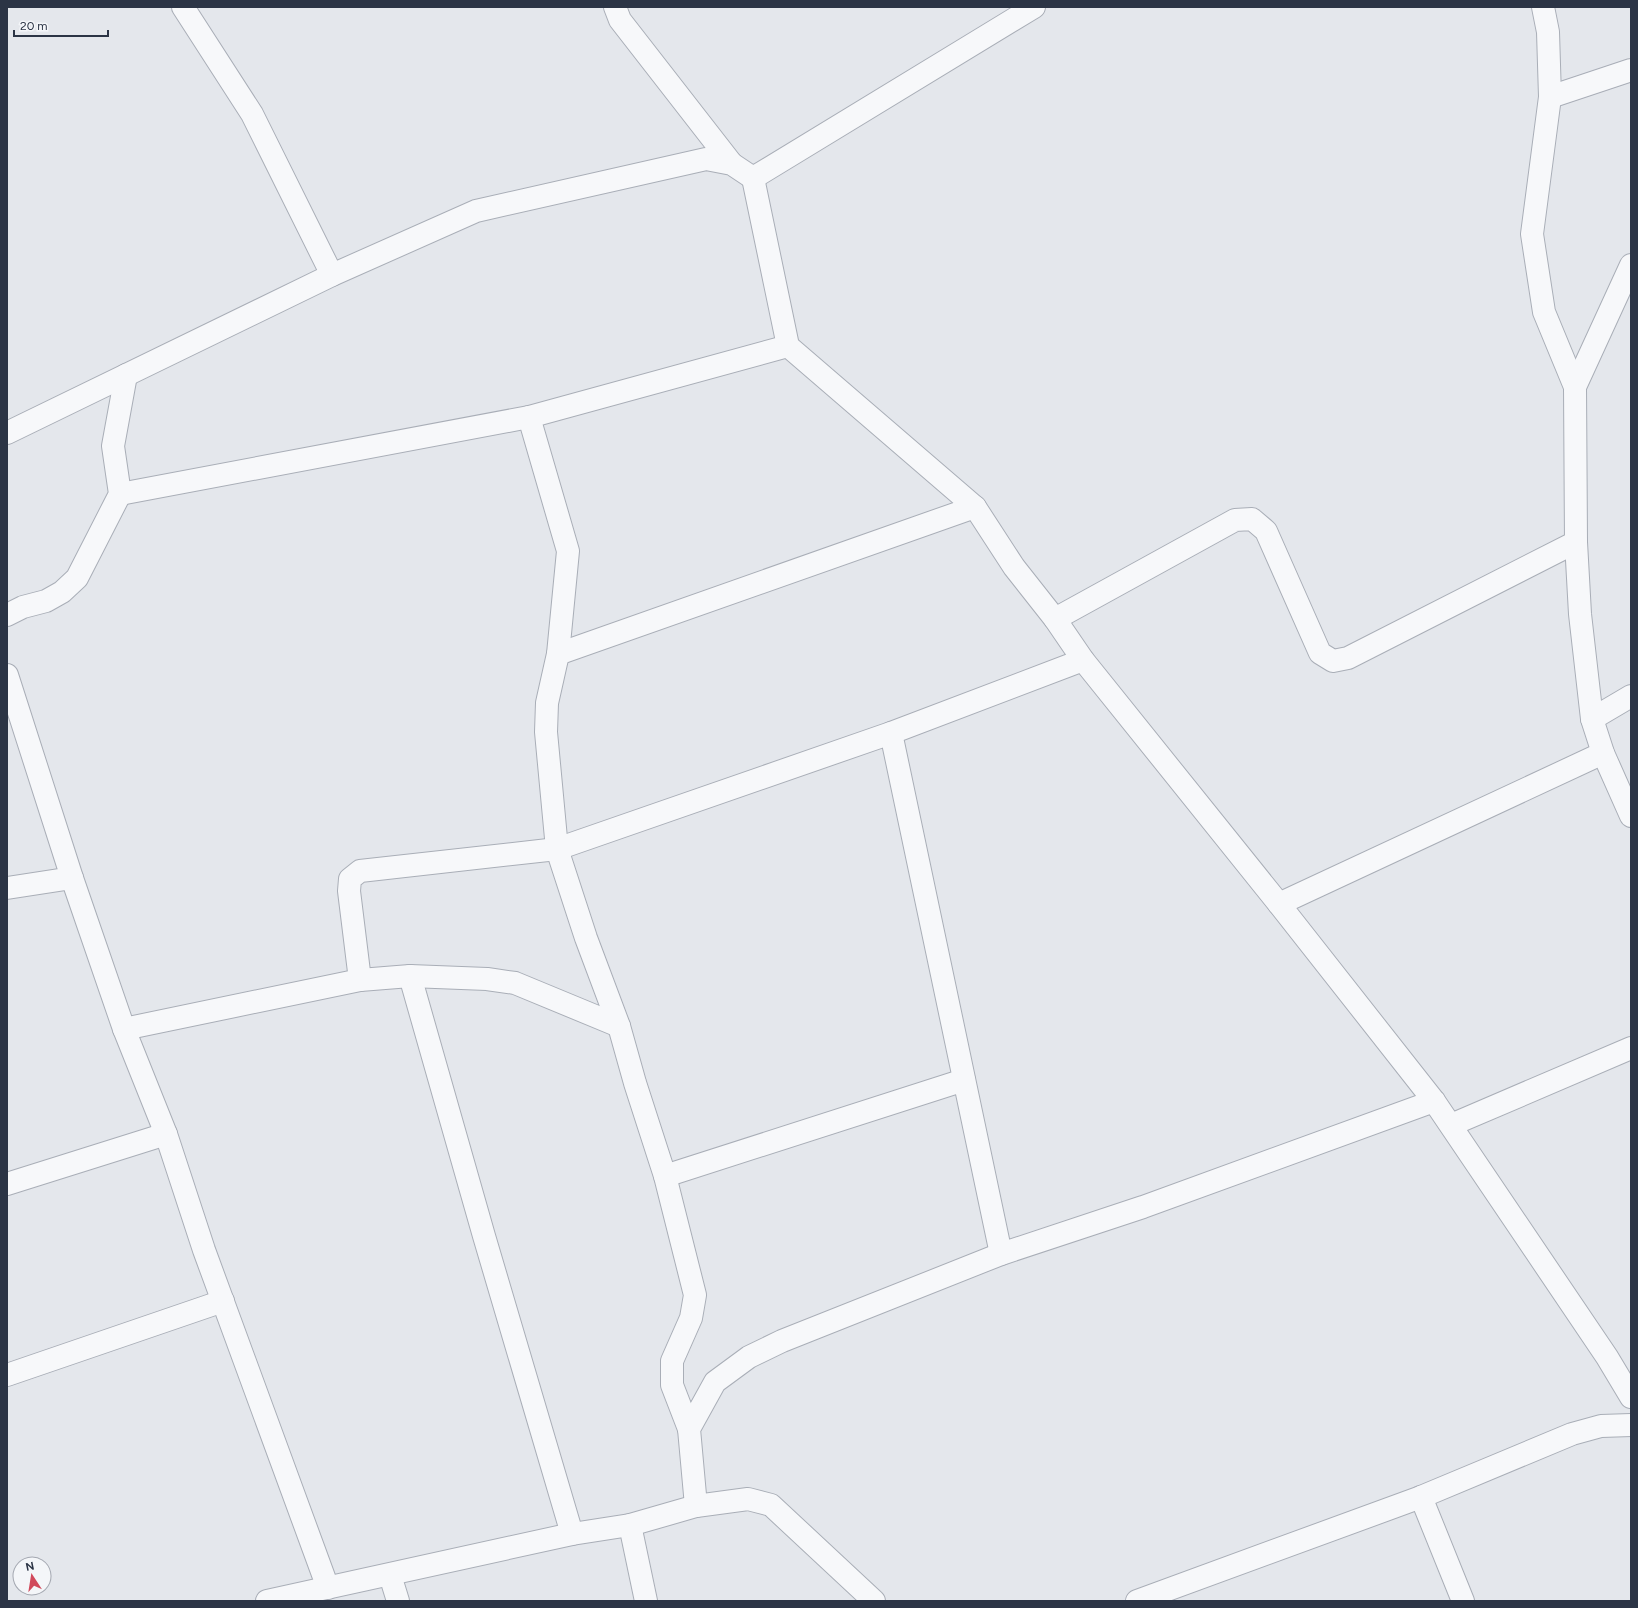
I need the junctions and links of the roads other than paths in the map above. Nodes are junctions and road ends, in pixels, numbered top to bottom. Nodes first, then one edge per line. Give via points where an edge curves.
1 (183, 7) edge
2 (615, 7) edge
3 (1034, 7) edge
4 (1543, 7) edge
5 (1631, 70) edge
6 (1550, 97) junction
7 (732, 164) junction
8 (753, 178) junction
9 (1631, 265) edge
10 (332, 275) junction
11 (788, 346) junction
12 (126, 375) junction
13 (1574, 387) junction
14 (529, 417) junction
15 (7, 432) edge
16 (120, 494) junction
17 (975, 507) junction
18 (1576, 542) junction
19 (7, 615) edge
20 (1055, 619) junction
21 (558, 654) junction
22 (1083, 660) junction
23 (7, 675) edge
24 (1631, 696) edge
25 (1592, 718) junction
26 (891, 733) junction
27 (1602, 753) junction
28 (1631, 816) edge
29 (557, 849) junction
30 (72, 878) junction
31 (7, 888) edge
32 (1279, 904) junction
33 (410, 976) junction
34 (360, 980) junction
35 (619, 1026) junction
36 (124, 1030) junction
37 (1631, 1048) edge
38 (964, 1080) junction
39 (1434, 1101) junction
40 (1451, 1125) junction
41 (166, 1134) junction
42 (665, 1176) junction
43 (7, 1184) edge
44 (1001, 1254) junction
45 (223, 1301) junction
46 (7, 1375) edge
47 (1631, 1396) edge
48 (1631, 1424) edge
49 (689, 1429) junction
50 (1421, 1497) junction
51 (696, 1506) junction
52 (630, 1525) junction
53 (572, 1534) junction
54 (390, 1575) junction
55 (328, 1588) junction
56 (267, 1601) edge
57 (398, 1601) edge
58 (646, 1601) edge
59 (874, 1601) edge
60 (1137, 1601) edge
61 (1463, 1601) edge

1 - 10 street via 252,114
2 - 7 street via 620,20
3 - 8 street
4 - 6 street via 1548,32
5 - 6 street
6 - 13 street via 1532,234 1544,312
7 - 8 street
7 - 10 street via 706,159 476,211
8 - 11 street
9 - 13 street
10 - 12 street
11 - 14 street
11 - 17 street
12 - 15 street
12 - 16 street via 113,446
13 - 18 street
14 - 16 street
14 - 21 street via 568,551
16 - 19 street via 77,578 62,592 46,601
17 - 20 street via 1014,567
17 - 21 street
18 - 20 street via 1348,658 1333,661 1320,653 1266,531 1252,519 1234,520
18 - 25 street via 1580,614
20 - 22 street
21 - 29 street via 547,703 546,732
22 - 26 street
22 - 32 street
23 - 30 street
24 - 25 street
25 - 27 street
26 - 29 street
26 - 38 street
27 - 28 street
27 - 32 street
29 - 34 street via 360,871 350,879 349,891
29 - 35 street via 586,938
30 - 31 street
30 - 36 street
32 - 39 street
33 - 34 street
33 - 35 street via 487,979 515,983
33 - 53 street
34 - 36 street
35 - 42 street
36 - 41 street
37 - 40 street
38 - 42 street
38 - 44 street
39 - 40 street
39 - 44 street via 1143,1207
40 - 47 street
41 - 43 street
41 - 45 street
42 - 49 street via 695,1295 691,1318 672,1361 672,1385
44 - 49 street via 782,1341 749,1357 715,1382
45 - 46 street
45 - 55 street
48 - 50 street via 1601,1426 1572,1434
49 - 51 street
50 - 60 street
50 - 61 street
51 - 52 street
51 - 59 street via 748,1499 771,1505
52 - 53 street
52 - 58 street
53 - 54 street
54 - 55 street
54 - 57 street
55 - 56 street

